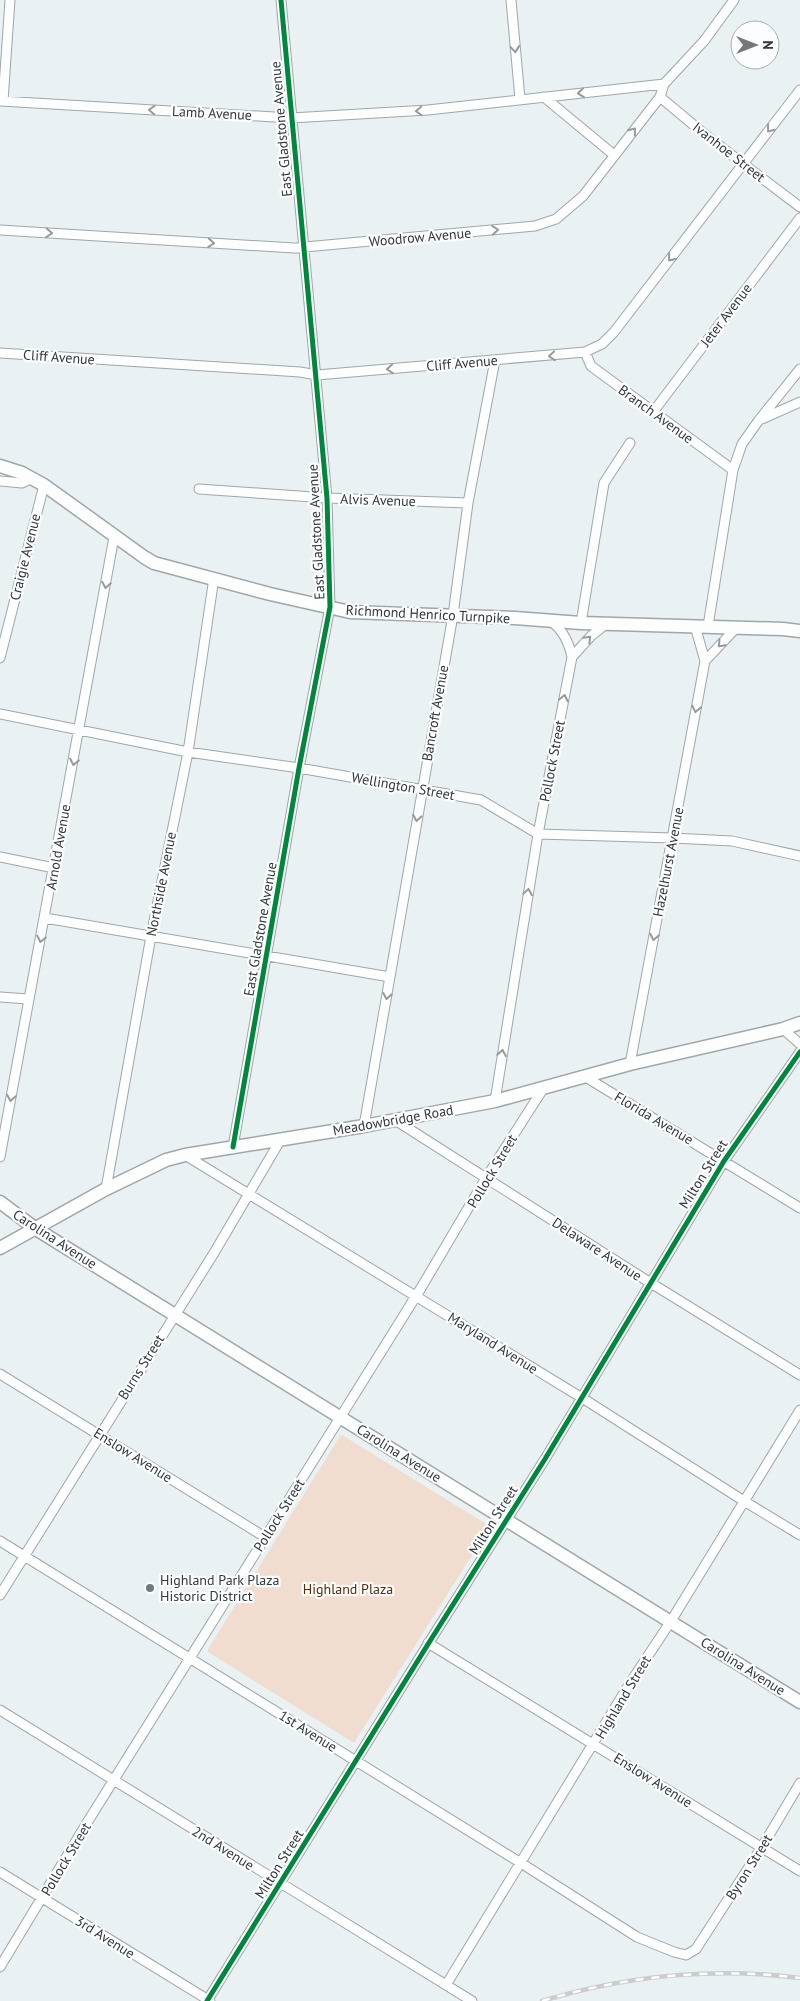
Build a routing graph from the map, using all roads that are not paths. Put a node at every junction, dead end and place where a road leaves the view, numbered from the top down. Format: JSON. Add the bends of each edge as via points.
{"nodes":[{"id":1,"x":10,"y":0,"type":"edge"},
{"id":2,"x":281,"y":0,"type":"edge"},
{"id":3,"x":511,"y":0,"type":"edge"},
{"id":4,"x":734,"y":0,"type":"edge"},
{"id":5,"x":664,"y":84,"type":"junction"},
{"id":6,"x":800,"y":90,"type":"edge"},
{"id":7,"x":544,"y":97,"type":"junction"},
{"id":8,"x":660,"y":97,"type":"junction"},
{"id":9,"x":520,"y":99,"type":"junction"},
{"id":10,"x":2,"y":101,"type":"edge"},
{"id":11,"x":291,"y":118,"type":"junction"},
{"id":12,"x":614,"y":155,"type":"junction"},
{"id":13,"x":744,"y":164,"type":"junction"},
{"id":14,"x":800,"y":207,"type":"edge"},
{"id":15,"x":800,"y":218,"type":"edge"},
{"id":16,"x":0,"y":230,"type":"edge"},
{"id":17,"x":304,"y":248,"type":"junction"},
{"id":18,"x":585,"y":352,"type":"junction"},
{"id":19,"x":0,"y":353,"type":"edge"},
{"id":20,"x":495,"y":360,"type":"junction"},
{"id":21,"x":799,"y":374,"type":"edge"},
{"id":22,"x":316,"y":375,"type":"junction"},
{"id":23,"x":800,"y":402,"type":"edge"},
{"id":24,"x":653,"y":412,"type":"junction"},
{"id":25,"x":759,"y":420,"type":"junction"},
{"id":26,"x":630,"y":443,"type":"dead end"},
{"id":27,"x":0,"y":466,"type":"edge"},
{"id":28,"x":733,"y":470,"type":"junction"},
{"id":29,"x":32,"y":478,"type":"junction"},
{"id":30,"x":0,"y":481,"type":"edge"},
{"id":31,"x":44,"y":485,"type":"junction"},
{"id":32,"x":199,"y":488,"type":"dead end"},
{"id":33,"x":327,"y":498,"type":"junction"},
{"id":34,"x":468,"y":503,"type":"junction"},
{"id":35,"x":114,"y":536,"type":"junction"},
{"id":36,"x":214,"y":578,"type":"junction"},
{"id":37,"x":330,"y":607,"type":"junction"},
{"id":38,"x":453,"y":615,"type":"junction"},
{"id":39,"x":552,"y":622,"type":"junction"},
{"id":40,"x":581,"y":623,"type":"junction"},
{"id":41,"x":606,"y":624,"type":"junction"},
{"id":42,"x":702,"y":626,"type":"junction"},
{"id":43,"x":737,"y":627,"type":"junction"},
{"id":44,"x":800,"y":631,"type":"edge"},
{"id":45,"x":0,"y":658,"type":"edge"},
{"id":46,"x":572,"y":658,"type":"junction"},
{"id":47,"x":705,"y":661,"type":"junction"},
{"id":48,"x":0,"y":714,"type":"edge"},
{"id":49,"x":80,"y":731,"type":"junction"},
{"id":50,"x":188,"y":752,"type":"junction"},
{"id":51,"x":299,"y":768,"type":"junction"},
{"id":52,"x":422,"y":790,"type":"junction"},
{"id":53,"x":538,"y":834,"type":"junction"},
{"id":54,"x":673,"y":838,"type":"junction"},
{"id":55,"x":800,"y":856,"type":"edge"},
{"id":56,"x":0,"y":857,"type":"edge"},
{"id":57,"x":54,"y":868,"type":"junction"},
{"id":58,"x":45,"y":918,"type":"junction"},
{"id":59,"x":151,"y":936,"type":"junction"},
{"id":60,"x":267,"y":957,"type":"junction"},
{"id":61,"x":390,"y":977,"type":"junction"},
{"id":62,"x":0,"y":997,"type":"edge"},
{"id":63,"x":28,"y":999,"type":"junction"},
{"id":64,"x":800,"y":1024,"type":"edge"},
{"id":65,"x":784,"y":1029,"type":"junction"},
{"id":66,"x":800,"y":1044,"type":"edge"},
{"id":67,"x":800,"y":1052,"type":"edge"},
{"id":68,"x":630,"y":1064,"type":"junction"},
{"id":69,"x":584,"y":1076,"type":"junction"},
{"id":70,"x":542,"y":1089,"type":"junction"},
{"id":71,"x":495,"y":1101,"type":"junction"},
{"id":72,"x":395,"y":1120,"type":"junction"},
{"id":73,"x":364,"y":1126,"type":"junction"},
{"id":74,"x":281,"y":1140,"type":"junction"},
{"id":75,"x":233,"y":1147,"type":"junction"},
{"id":76,"x":185,"y":1155,"type":"junction"},
{"id":77,"x":0,"y":1157,"type":"edge"},
{"id":78,"x":724,"y":1161,"type":"junction"},
{"id":79,"x":486,"y":1178,"type":"junction"},
{"id":80,"x":106,"y":1189,"type":"junction"},
{"id":81,"x":248,"y":1193,"type":"junction"},
{"id":82,"x":0,"y":1202,"type":"edge"},
{"id":83,"x":800,"y":1208,"type":"edge"},
{"id":84,"x":36,"y":1229,"type":"junction"},
{"id":85,"x":0,"y":1248,"type":"edge"},
{"id":86,"x":649,"y":1282,"type":"junction"},
{"id":87,"x":416,"y":1296,"type":"junction"},
{"id":88,"x":174,"y":1315,"type":"junction"},
{"id":89,"x":0,"y":1374,"type":"edge"},
{"id":90,"x":800,"y":1374,"type":"edge"},
{"id":91,"x":582,"y":1398,"type":"junction"},
{"id":92,"x":800,"y":1410,"type":"edge"},
{"id":93,"x":340,"y":1416,"type":"junction"},
{"id":94,"x":98,"y":1434,"type":"junction"},
{"id":95,"x":744,"y":1501,"type":"junction"},
{"id":96,"x":506,"y":1519,"type":"junction"},
{"id":97,"x":800,"y":1535,"type":"edge"},
{"id":98,"x":265,"y":1537,"type":"junction"},
{"id":99,"x":0,"y":1541,"type":"edge"},
{"id":100,"x":24,"y":1556,"type":"junction"},
{"id":101,"x":0,"y":1595,"type":"edge"},
{"id":102,"x":671,"y":1621,"type":"junction"},
{"id":103,"x":428,"y":1643,"type":"junction"},
{"id":104,"x":190,"y":1659,"type":"junction"},
{"id":105,"x":800,"y":1702,"type":"edge"},
{"id":106,"x":0,"y":1710,"type":"edge"},
{"id":107,"x":594,"y":1744,"type":"junction"},
{"id":108,"x":356,"y":1761,"type":"junction"},
{"id":109,"x":115,"y":1779,"type":"junction"},
{"id":110,"x":800,"y":1783,"type":"edge"},
{"id":111,"x":762,"y":1847,"type":"junction"},
{"id":112,"x":521,"y":1863,"type":"junction"},
{"id":113,"x":800,"y":1871,"type":"edge"},
{"id":114,"x":0,"y":1872,"type":"edge"},
{"id":115,"x":281,"y":1884,"type":"junction"},
{"id":116,"x":42,"y":1898,"type":"junction"},
{"id":117,"x":696,"y":1949,"type":"joint"},
{"id":118,"x":0,"y":1966,"type":"edge"},
{"id":119,"x":446,"y":1985,"type":"junction"},
{"id":120,"x":208,"y":2001,"type":"edge"},
{"id":121,"x":472,"y":2001,"type":"edge"}],
"edges":[{"from":1,"to":10,"type":"street"},
{"from":2,"to":11,"type":"street","name":"East Gladstone Avenue"},
{"from":3,"to":9,"type":"street","one_way":true},
{"from":4,"to":5,"type":"street","name":"Woodrow Avenue","via":[[704,42]]},
{"from":5,"to":7,"type":"street","name":"Lamb Avenue","one_way":true},
{"from":5,"to":8,"type":"street","name":"Woodrow Avenue"},
{"from":6,"to":13,"type":"street","name":"Cliff Avenue","one_way":true},
{"from":7,"to":9,"type":"street","name":"Lamb Avenue"},
{"from":7,"to":12,"type":"street"},
{"from":12,"to":8,"type":"street","name":"Woodrow Avenue","one_way":true},
{"from":8,"to":13,"type":"street","name":"Ivanhoe Street"},
{"from":9,"to":11,"type":"street","name":"Lamb Avenue","one_way":true,"via":[[428,110]]},
{"from":11,"to":10,"type":"street","name":"Lamb Avenue","one_way":true},
{"from":11,"to":17,"type":"street","name":"East Gladstone Avenue"},
{"from":17,"to":12,"type":"street","name":"Woodrow Avenue","one_way":true,"via":[[535,226],[556,219],[572,207]]},
{"from":13,"to":14,"type":"street","name":"Ivanhoe Street"},
{"from":13,"to":18,"type":"street","name":"Cliff Avenue","one_way":true,"via":[[614,332],[602,344]]},
{"from":15,"to":24,"type":"street","name":"Jeter Avenue"},
{"from":16,"to":17,"type":"street","name":"Woodrow Avenue","one_way":true},
{"from":17,"to":22,"type":"street","name":"East Gladstone Avenue"},
{"from":18,"to":20,"type":"street","name":"Cliff Avenue","one_way":true},
{"from":18,"to":24,"type":"street","name":"Branch Avenue","via":[[591,366]]},
{"from":19,"to":22,"type":"street","name":"Cliff Avenue"},
{"from":20,"to":22,"type":"street","name":"Cliff Avenue","one_way":true},
{"from":20,"to":34,"type":"street","name":"Bancroft Avenue"},
{"from":21,"to":25,"type":"street","name":"Hazelhurst Avenue"},
{"from":22,"to":33,"type":"street","name":"East Gladstone Avenue"},
{"from":23,"to":25,"type":"street"},
{"from":24,"to":28,"type":"street","name":"Branch Avenue"},
{"from":25,"to":28,"type":"street","name":"Hazelhurst Avenue","via":[[742,444]]},
{"from":26,"to":40,"type":"street","via":[[604,483]]},
{"from":27,"to":29,"type":"street","name":"Richmond Henrico Turnpike"},
{"from":28,"to":42,"type":"street","name":"Hazelhurst Avenue"},
{"from":29,"to":30,"type":"street","via":[[22,483]]},
{"from":29,"to":31,"type":"street","name":"Richmond Henrico Turnpike"},
{"from":31,"to":35,"type":"street","name":"Richmond Henrico Turnpike"},
{"from":31,"to":45,"type":"street","name":"Craigie Avenue"},
{"from":32,"to":33,"type":"street","name":"Alvis Avenue"},
{"from":33,"to":34,"type":"street","name":"Alvis Avenue"},
{"from":33,"to":37,"type":"street","name":"East Gladstone Avenue"},
{"from":34,"to":38,"type":"street","name":"Bancroft Avenue"},
{"from":35,"to":36,"type":"street","name":"Richmond Henrico Turnpike","via":[[149,561]]},
{"from":35,"to":49,"type":"street","name":"Arnold Avenue","one_way":true},
{"from":36,"to":37,"type":"street","name":"Richmond Henrico Turnpike"},
{"from":36,"to":50,"type":"street","name":"Northside Avenue"},
{"from":37,"to":38,"type":"street","name":"Richmond Henrico Turnpike","via":[[362,613]]},
{"from":37,"to":51,"type":"street","name":"East Gladstone Avenue"},
{"from":38,"to":39,"type":"street","name":"Richmond Henrico Turnpike"},
{"from":38,"to":52,"type":"street","name":"Bancroft Avenue"},
{"from":39,"to":40,"type":"street","name":"Richmond Henrico Turnpike"},
{"from":39,"to":46,"type":"street","via":[[566,638]]},
{"from":40,"to":41,"type":"street","name":"Richmond Henrico Turnpike"},
{"from":41,"to":42,"type":"street","name":"Richmond Henrico Turnpike"},
{"from":46,"to":41,"type":"street","name":"Pollock Street","one_way":true},
{"from":42,"to":43,"type":"street","name":"Richmond Henrico Turnpike"},
{"from":42,"to":47,"type":"street","name":"Hazelhurst Avenue"},
{"from":43,"to":44,"type":"street","name":"Richmond Henrico Turnpike"},
{"from":43,"to":47,"type":"street","one_way":true},
{"from":53,"to":46,"type":"street","name":"Pollock Street","one_way":true},
{"from":47,"to":54,"type":"street","name":"Hazelhurst Avenue","one_way":true},
{"from":48,"to":49,"type":"street","name":"Wellington Street"},
{"from":49,"to":50,"type":"street","name":"Wellington Street"},
{"from":49,"to":57,"type":"street","name":"Arnold Avenue","one_way":true},
{"from":50,"to":51,"type":"street","name":"Wellington Street"},
{"from":50,"to":59,"type":"street","name":"Northside Avenue"},
{"from":51,"to":52,"type":"street","name":"Wellington Street"},
{"from":51,"to":60,"type":"street","name":"East Gladstone Avenue"},
{"from":52,"to":53,"type":"street","name":"Wellington Street","via":[[481,800]]},
{"from":52,"to":61,"type":"street","name":"Bancroft Avenue","one_way":true},
{"from":53,"to":54,"type":"street","name":"Wellington Street"},
{"from":71,"to":53,"type":"street","name":"Pollock Street","one_way":true},
{"from":54,"to":55,"type":"street","name":"Wellington Street","via":[[732,841]]},
{"from":54,"to":68,"type":"street","name":"Hazelhurst Avenue","one_way":true},
{"from":56,"to":57,"type":"street"},
{"from":57,"to":58,"type":"street","name":"Arnold Avenue"},
{"from":58,"to":59,"type":"street"},
{"from":58,"to":63,"type":"street","name":"Arnold Avenue","one_way":true},
{"from":59,"to":60,"type":"street"},
{"from":59,"to":80,"type":"street","name":"Northside Avenue"},
{"from":60,"to":61,"type":"street"},
{"from":60,"to":75,"type":"street","name":"East Gladstone Avenue"},
{"from":61,"to":73,"type":"street","name":"Bancroft Avenue","one_way":true},
{"from":62,"to":63,"type":"street"},
{"from":63,"to":77,"type":"street","name":"Arnold Avenue","one_way":true},
{"from":64,"to":65,"type":"street","name":"Meadowbridge Road"},
{"from":65,"to":66,"type":"street"},
{"from":65,"to":68,"type":"street","name":"Meadowbridge Road"},
{"from":67,"to":78,"type":"street","name":"Milton Street"},
{"from":68,"to":69,"type":"street","name":"Meadowbridge Road"},
{"from":69,"to":70,"type":"street","name":"Meadowbridge Road"},
{"from":69,"to":78,"type":"street","name":"Florida Avenue"},
{"from":70,"to":71,"type":"street","name":"Meadowbridge Road"},
{"from":70,"to":79,"type":"street","name":"Pollock Street"},
{"from":71,"to":72,"type":"street","name":"Meadowbridge Road"},
{"from":72,"to":73,"type":"street","name":"Meadowbridge Road"},
{"from":72,"to":79,"type":"street","name":"Delaware Avenue"},
{"from":73,"to":74,"type":"street","name":"Meadowbridge Road"},
{"from":74,"to":75,"type":"street","name":"Meadowbridge Road"},
{"from":74,"to":81,"type":"street","name":"Burns Street"},
{"from":75,"to":76,"type":"street","name":"Meadowbridge Road"},
{"from":76,"to":80,"type":"street","name":"Meadowbridge Road","via":[[166,1160]]},
{"from":76,"to":81,"type":"street","name":"Maryland Avenue"},
{"from":78,"to":83,"type":"street","name":"Florida Avenue"},
{"from":78,"to":86,"type":"street","name":"Milton Street"},
{"from":79,"to":86,"type":"street","name":"Delaware Avenue"},
{"from":79,"to":87,"type":"street","name":"Pollock Street"},
{"from":80,"to":84,"type":"street","name":"Meadowbridge Road"},
{"from":81,"to":87,"type":"street","name":"Maryland Avenue"},
{"from":81,"to":88,"type":"street","name":"Burns Street"},
{"from":82,"to":84,"type":"street","name":"Carolina Avenue"},
{"from":84,"to":85,"type":"street","name":"Meadowbridge Road"},
{"from":84,"to":88,"type":"street","name":"Carolina Avenue"},
{"from":86,"to":90,"type":"street","name":"Delaware Avenue"},
{"from":86,"to":91,"type":"street","name":"Milton Street"},
{"from":87,"to":91,"type":"street","name":"Maryland Avenue"},
{"from":87,"to":93,"type":"street","name":"Pollock Street"},
{"from":88,"to":93,"type":"street","name":"Carolina Avenue"},
{"from":88,"to":94,"type":"street","name":"Burns Street"},
{"from":89,"to":94,"type":"street","name":"Enslow Avenue"},
{"from":91,"to":95,"type":"street","name":"Maryland Avenue"},
{"from":91,"to":96,"type":"street","name":"Milton Street"},
{"from":92,"to":95,"type":"street","name":"Highland Street"},
{"from":93,"to":96,"type":"street","name":"Carolina Avenue"},
{"from":93,"to":98,"type":"street","name":"Pollock Street"},
{"from":94,"to":98,"type":"street","name":"Enslow Avenue"},
{"from":94,"to":100,"type":"street","name":"Burns Street"},
{"from":95,"to":97,"type":"street","name":"Maryland Avenue"},
{"from":95,"to":102,"type":"street","name":"Highland Street"},
{"from":96,"to":102,"type":"street","name":"Carolina Avenue"},
{"from":96,"to":103,"type":"street","name":"Milton Street"},
{"from":98,"to":104,"type":"street","name":"Pollock Street"},
{"from":99,"to":100,"type":"street","name":"1st Avenue"},
{"from":100,"to":101,"type":"street","name":"Burns Street"},
{"from":100,"to":104,"type":"street","name":"1st Avenue"},
{"from":102,"to":105,"type":"street","name":"Carolina Avenue"},
{"from":102,"to":107,"type":"street","name":"Highland Street"},
{"from":103,"to":107,"type":"street","name":"Enslow Avenue"},
{"from":103,"to":108,"type":"street","name":"Milton Street"},
{"from":104,"to":108,"type":"street","name":"1st Avenue"},
{"from":104,"to":109,"type":"street","name":"Pollock Street"},
{"from":106,"to":109,"type":"street","name":"2nd Avenue"},
{"from":107,"to":111,"type":"street","name":"Enslow Avenue"},
{"from":107,"to":112,"type":"street","name":"Highland Street"},
{"from":108,"to":112,"type":"street","name":"1st Avenue"},
{"from":108,"to":115,"type":"street","name":"Milton Street"},
{"from":109,"to":115,"type":"street","name":"2nd Avenue"},
{"from":109,"to":116,"type":"street","name":"Pollock Street"},
{"from":110,"to":111,"type":"street","name":"Byron Street"},
{"from":111,"to":113,"type":"street","name":"Enslow Avenue"},
{"from":111,"to":117,"type":"street","name":"Byron Street"},
{"from":112,"to":117,"type":"street","name":"1st Avenue","via":[[637,1937],[686,1955]]},
{"from":112,"to":119,"type":"street","name":"Highland Street"},
{"from":114,"to":116,"type":"street","name":"3rd Avenue"},
{"from":115,"to":119,"type":"street","name":"2nd Avenue"},
{"from":115,"to":120,"type":"street","name":"Milton Street"},
{"from":116,"to":118,"type":"street","name":"Pollock Street"},
{"from":116,"to":120,"type":"street","name":"3rd Avenue"},
{"from":119,"to":121,"type":"street","name":"2nd Avenue"}]}
